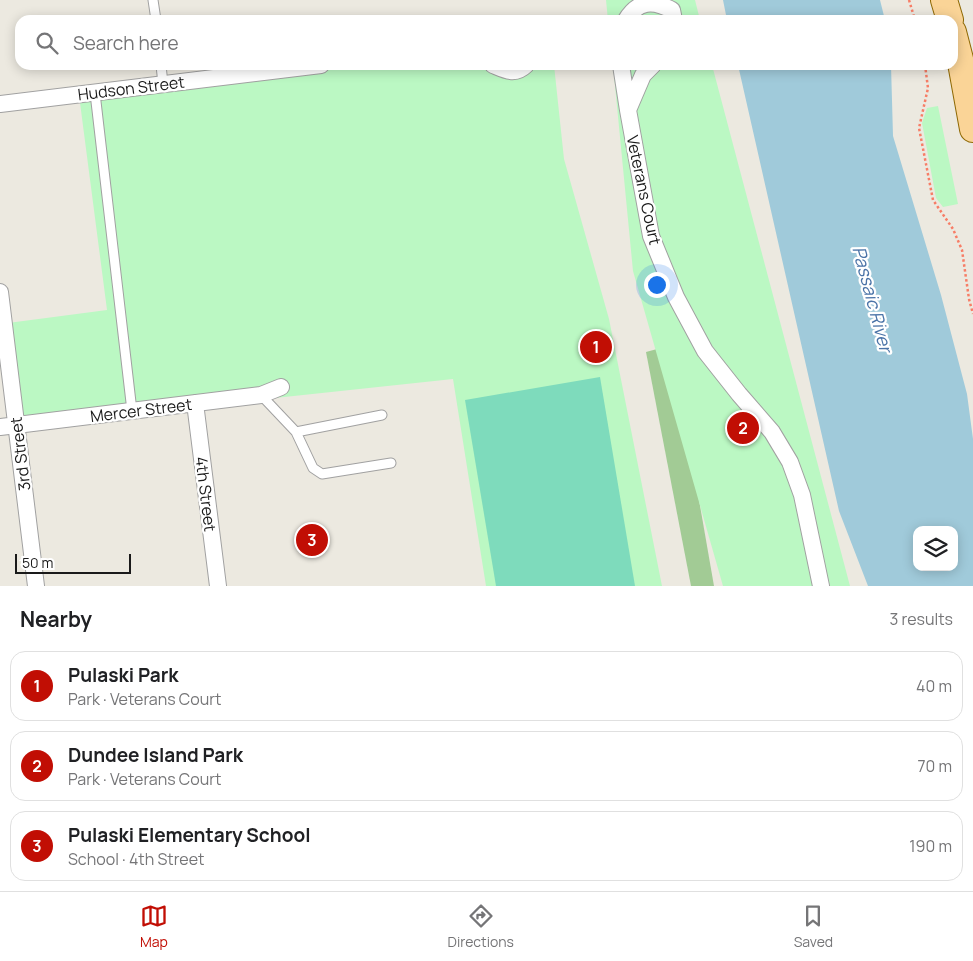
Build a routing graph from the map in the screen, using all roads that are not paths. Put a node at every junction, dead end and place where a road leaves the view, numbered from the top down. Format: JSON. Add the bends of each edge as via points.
{"nodes":[{"id":1,"x":153,"y":0,"type":"edge"},
{"id":2,"x":944,"y":0,"type":"edge"},
{"id":3,"x":155,"y":15,"type":"edge"},
{"id":4,"x":630,"y":15,"type":"edge"},
{"id":5,"x":673,"y":15,"type":"edge"},
{"id":6,"x":948,"y":15,"type":"edge"},
{"id":7,"x":958,"y":42,"type":"edge"},
{"id":8,"x":967,"y":61,"type":"edge"},
{"id":9,"x":162,"y":70,"type":"edge"},
{"id":10,"x":279,"y":70,"type":"edge"},
{"id":11,"x":505,"y":70,"type":"edge"},
{"id":12,"x":520,"y":70,"type":"edge"},
{"id":13,"x":622,"y":70,"type":"edge"},
{"id":14,"x":648,"y":70,"type":"edge"},
{"id":15,"x":163,"y":84,"type":"junction"},
{"id":16,"x":95,"y":92,"type":"junction"},
{"id":17,"x":0,"y":104,"type":"edge"},
{"id":18,"x":628,"y":110,"type":"junction"},
{"id":19,"x":973,"y":129,"type":"edge"},
{"id":20,"x":0,"y":292,"type":"edge"},
{"id":21,"x":281,"y":387,"type":"dead end"},
{"id":22,"x":261,"y":395,"type":"junction"},
{"id":23,"x":195,"y":403,"type":"junction"},
{"id":24,"x":132,"y":411,"type":"junction"},
{"id":25,"x":382,"y":415,"type":"dead end"},
{"id":26,"x":17,"y":425,"type":"junction"},
{"id":27,"x":0,"y":427,"type":"edge"},
{"id":28,"x":296,"y":432,"type":"junction"},
{"id":29,"x":391,"y":464,"type":"dead end"},
{"id":30,"x":36,"y":586,"type":"edge"},
{"id":31,"x":218,"y":586,"type":"edge"},
{"id":32,"x":822,"y":586,"type":"edge"}],
"edges":[{"from":1,"to":3,"type":"lane"},
{"from":2,"to":6,"type":"main road"},
{"from":4,"to":5,"type":"street","via":[[637,6],[651,2],[662,4],[672,10]]},
{"from":7,"to":8,"type":"main road"},
{"from":8,"to":19,"type":"main road"},
{"from":9,"to":15,"type":"lane"},
{"from":10,"to":15,"type":"street","name":"Hudson Street"},
{"from":11,"to":12,"type":"street"},
{"from":13,"to":18,"type":"street","name":"Veterans Court"},
{"from":14,"to":18,"type":"street"},
{"from":15,"to":16,"type":"street","name":"Hudson Street"},
{"from":16,"to":17,"type":"street","name":"Hudson Street"},
{"from":16,"to":24,"type":"lane"},
{"from":18,"to":32,"type":"street","name":"Veterans Court","via":[[651,236],[676,297],[705,352],[772,432],[790,462],[802,495]]},
{"from":20,"to":26,"type":"street","name":"3rd Street"},
{"from":21,"to":22,"type":"street","name":"Mercer Street"},
{"from":22,"to":23,"type":"street","name":"Mercer Street"},
{"from":22,"to":28,"type":"lane"},
{"from":23,"to":24,"type":"street","name":"Mercer Street"},
{"from":23,"to":31,"type":"street","name":"4th Street"},
{"from":24,"to":26,"type":"street","name":"Mercer Street"},
{"from":25,"to":28,"type":"lane"},
{"from":26,"to":27,"type":"street","name":"Mercer Street"},
{"from":26,"to":30,"type":"street","name":"3rd Street"},
{"from":28,"to":29,"type":"lane","via":[[313,468],[322,474]]}]}
